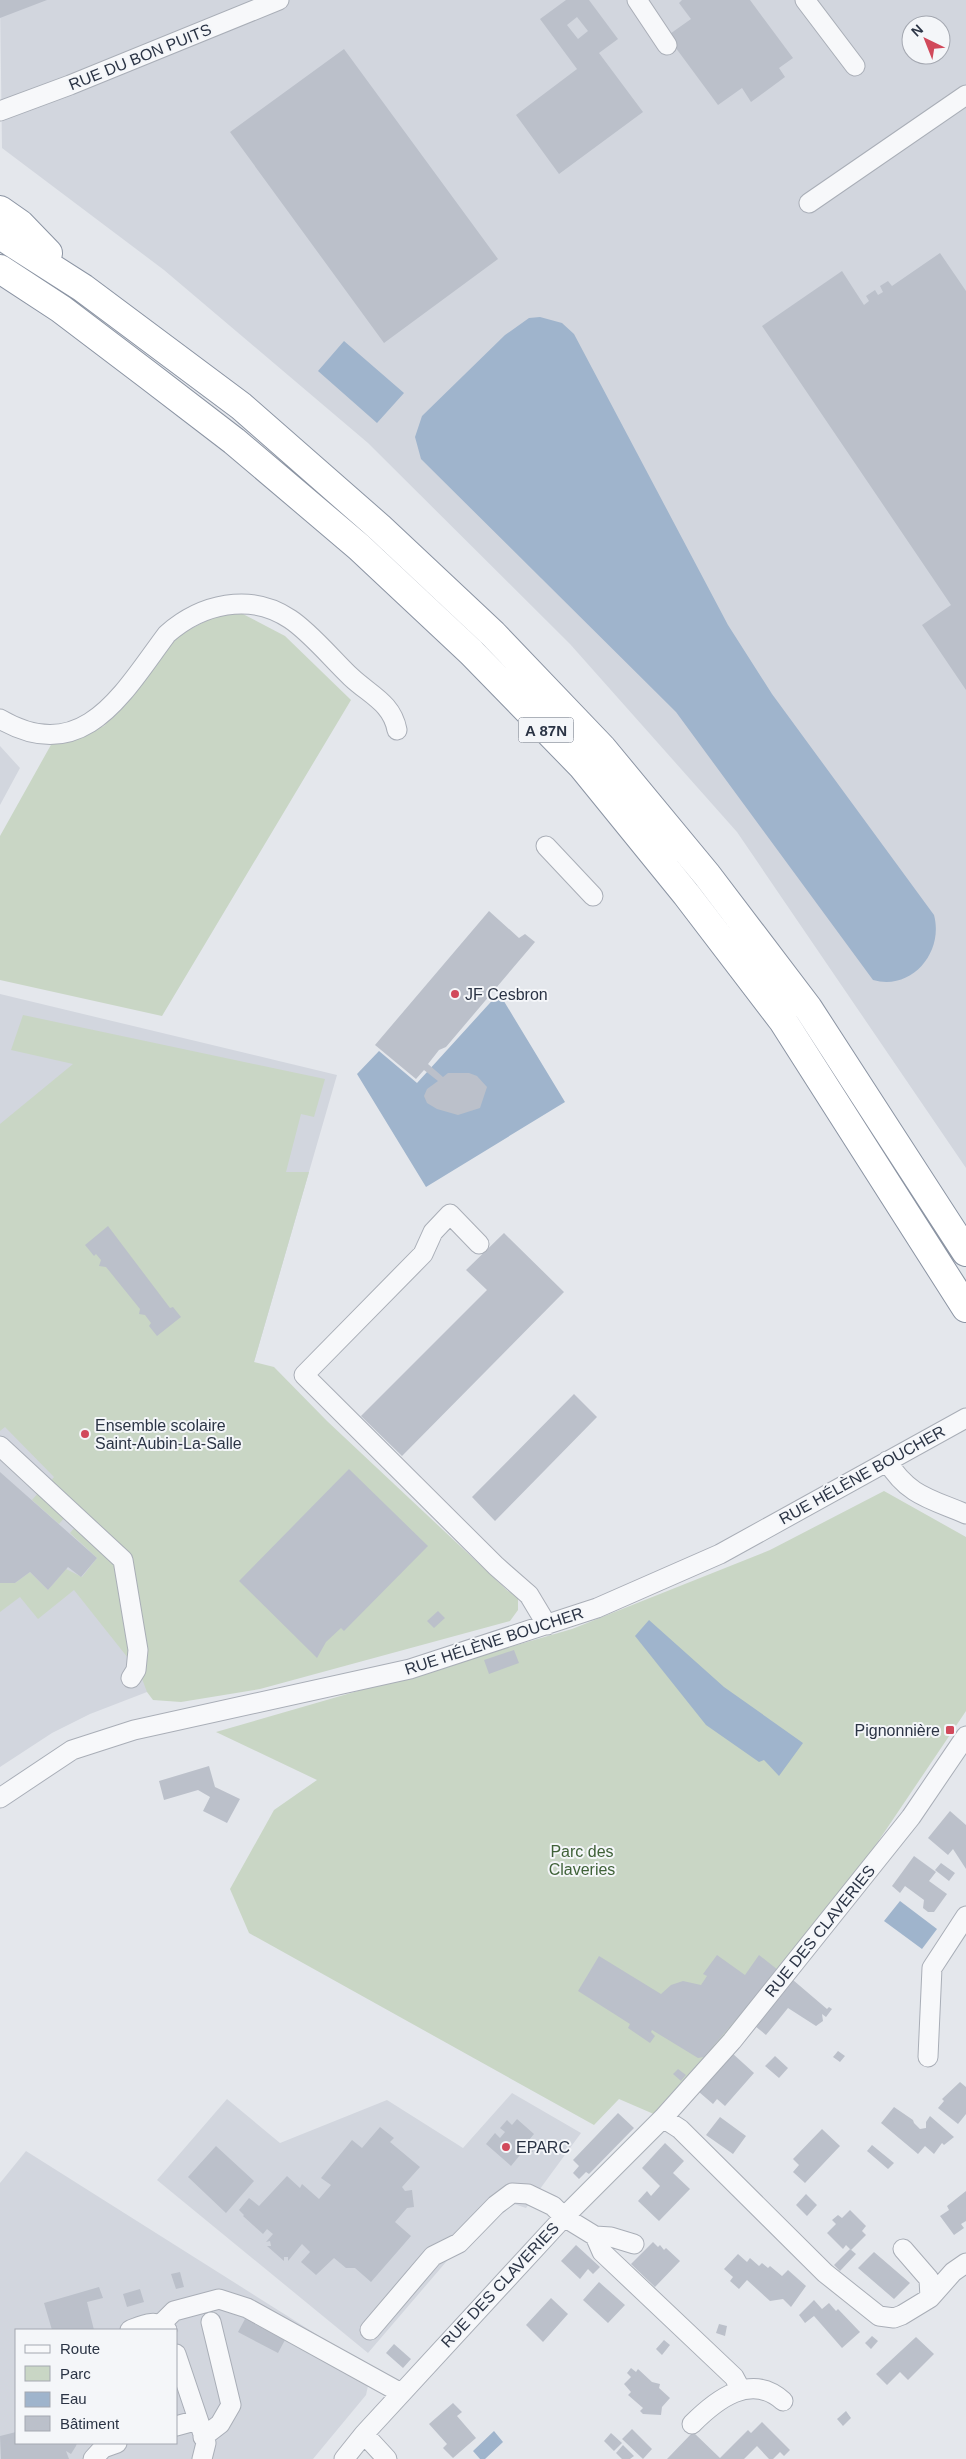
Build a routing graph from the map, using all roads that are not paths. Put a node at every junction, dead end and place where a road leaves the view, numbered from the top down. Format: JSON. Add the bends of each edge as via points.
{"nodes":[{"id":1,"x":279,"y":0,"type":"edge"},
{"id":2,"x":637,"y":0,"type":"edge"},
{"id":3,"x":808,"y":1,"type":"edge"},
{"id":4,"x":667,"y":45,"type":"dead end"},
{"id":5,"x":855,"y":66,"type":"dead end"},
{"id":6,"x":966,"y":95,"type":"edge"},
{"id":7,"x":0,"y":111,"type":"edge"},
{"id":8,"x":809,"y":203,"type":"dead end"},
{"id":9,"x":0,"y":210,"type":"edge"},
{"id":10,"x":0,"y":235,"type":"edge"},
{"id":11,"x":0,"y":269,"type":"edge"},
{"id":12,"x":83,"y":288,"type":"junction"},
{"id":13,"x":0,"y":718,"type":"edge"},
{"id":14,"x":397,"y":730,"type":"dead end"},
{"id":15,"x":546,"y":846,"type":"dead end"},
{"id":16,"x":593,"y":896,"type":"dead end"},
{"id":17,"x":479,"y":1244,"type":"dead end"},
{"id":18,"x":966,"y":1252,"type":"edge"},
{"id":19,"x":966,"y":1308,"type":"edge"},
{"id":20,"x":966,"y":1418,"type":"edge"},
{"id":21,"x":0,"y":1446,"type":"edge"},
{"id":22,"x":887,"y":1461,"type":"junction"},
{"id":23,"x":966,"y":1514,"type":"edge"},
{"id":24,"x":547,"y":1625,"type":"junction"},
{"id":25,"x":131,"y":1678,"type":"dead end"},
{"id":26,"x":966,"y":1736,"type":"edge"},
{"id":27,"x":0,"y":1798,"type":"edge"},
{"id":28,"x":966,"y":1916,"type":"edge"},
{"id":29,"x":928,"y":2057,"type":"dead end"},
{"id":30,"x":663,"y":2118,"type":"junction"},
{"id":31,"x":564,"y":2217,"type":"junction"},
{"id":32,"x":594,"y":2236,"type":"junction"},
{"id":33,"x":634,"y":2244,"type":"dead end"},
{"id":34,"x":903,"y":2248,"type":"dead end"},
{"id":35,"x":966,"y":2263,"type":"edge"},
{"id":36,"x":930,"y":2298,"type":"junction"},
{"id":37,"x":211,"y":2322,"type":"dead end"},
{"id":38,"x":164,"y":2327,"type":"edge"},
{"id":39,"x":133,"y":2329,"type":"edge"},
{"id":40,"x":370,"y":2330,"type":"dead end"},
{"id":41,"x":178,"y":2360,"type":"edge"},
{"id":42,"x":741,"y":2390,"type":"junction"},
{"id":43,"x":401,"y":2393,"type":"junction"},
{"id":44,"x":783,"y":2401,"type":"dead end"},
{"id":45,"x":692,"y":2424,"type":"dead end"},
{"id":46,"x":178,"y":2426,"type":"edge"},
{"id":47,"x":201,"y":2428,"type":"junction"},
{"id":48,"x":364,"y":2434,"type":"junction"},
{"id":49,"x":113,"y":2444,"type":"edge"},
{"id":50,"x":93,"y":2459,"type":"edge"},
{"id":51,"x":202,"y":2459,"type":"edge"},
{"id":52,"x":344,"y":2459,"type":"edge"},
{"id":53,"x":387,"y":2459,"type":"edge"}],
"edges":[{"from":1,"to":7,"type":"street","name":"RUE DU BON PUITS","via":[[70,86]]},
{"from":2,"to":4,"type":"street"},
{"from":3,"to":5,"type":"street"},
{"from":6,"to":8,"type":"street"},
{"from":9,"to":12,"type":"highway","via":[[20,224]]},
{"from":10,"to":12,"type":"highway","number":"A 87N"},
{"from":11,"to":19,"type":"highway","number":"A 87N","via":[[61,309],[234,441],[359,547],[470,652],[582,766],[783,1021]]},
{"from":12,"to":18,"type":"highway","number":"A 87N","via":[[241,406],[379,527],[493,634],[602,748],[707,875],[808,1008]]},
{"from":13,"to":14,"type":"street","via":[[27,731],[42,734],[58,734],[88,724],[113,706],[167,634],[178,625],[215,606],[246,604],[262,607],[291,620],[388,708],[394,716]]},
{"from":15,"to":16,"type":"street"},
{"from":17,"to":24,"type":"street","via":[[450,1214],[433,1232],[423,1254],[304,1375],[529,1595]]},
{"from":20,"to":22,"type":"street","name":"RUE HÉLÈNE BOUCHER"},
{"from":21,"to":25,"type":"street","via":[[123,1560],[138,1650],[136,1670]]},
{"from":22,"to":23,"type":"street","via":[[898,1480],[919,1495]]},
{"from":22,"to":24,"type":"street","name":"RUE HÉLÈNE BOUCHER","via":[[720,1554],[597,1608]]},
{"from":24,"to":27,"type":"street","name":"RUE HÉLÈNE BOUCHER","via":[[410,1669],[134,1730],[72,1750]]},
{"from":26,"to":30,"type":"street","name":"RUE DES CLAVERIES","via":[[905,1825],[732,2041]]},
{"from":28,"to":29,"type":"street","via":[[932,1968]]},
{"from":30,"to":31,"type":"street","name":"RUE DES CLAVERIES"},
{"from":30,"to":36,"type":"street","via":[[680,2129],[825,2273],[879,2316],[898,2317]]},
{"from":31,"to":32,"type":"street"},
{"from":31,"to":40,"type":"street","via":[[552,2206],[528,2194],[512,2193],[459,2242],[433,2256]]},
{"from":31,"to":43,"type":"street","name":"RUE DES CLAVERIES"},
{"from":32,"to":33,"type":"street"},
{"from":32,"to":42,"type":"street","via":[[602,2252],[734,2377]]},
{"from":34,"to":36,"type":"street","via":[[929,2279]]},
{"from":35,"to":36,"type":"street","via":[[953,2272]]},
{"from":37,"to":47,"type":"street","via":[[230,2405],[220,2424]]},
{"from":38,"to":39,"type":"street","via":[[150,2324]]},
{"from":38,"to":43,"type":"street","via":[[174,2311],[219,2299],[247,2308]]},
{"from":41,"to":47,"type":"street"},
{"from":42,"to":44,"type":"street","via":[[767,2390]]},
{"from":42,"to":45,"type":"street","via":[[714,2405]]},
{"from":43,"to":48,"type":"street","name":"RUE DES CLAVERIES"},
{"from":46,"to":47,"type":"street"},
{"from":47,"to":51,"type":"street","via":[[206,2443]]},
{"from":48,"to":52,"type":"street","name":"RUE DES CLAVERIES"},
{"from":48,"to":53,"type":"street"},
{"from":49,"to":50,"type":"street","via":[[103,2448]]}]}
